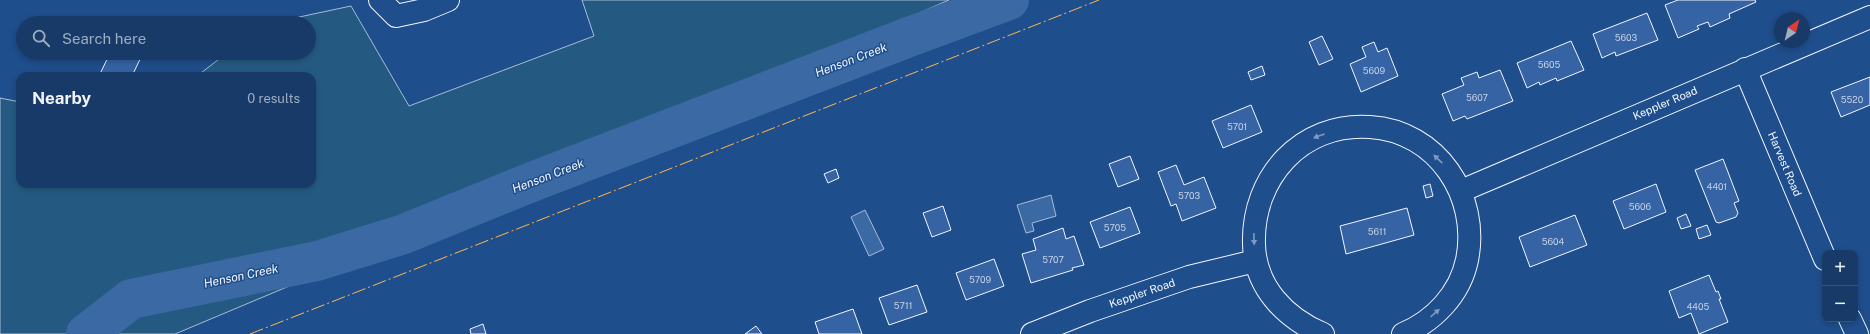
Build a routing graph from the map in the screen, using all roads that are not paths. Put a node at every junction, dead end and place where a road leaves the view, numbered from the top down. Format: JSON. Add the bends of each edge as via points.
{"nodes":[{"id":1,"x":380,"y":0,"type":"edge"},
{"id":2,"x":448,"y":0,"type":"edge"},
{"id":3,"x":1870,"y":17,"type":"edge"},
{"id":4,"x":1745,"y":69,"type":"junction"},
{"id":5,"x":1461,"y":191,"type":"junction"},
{"id":6,"x":1822,"y":252,"type":"edge"},
{"id":7,"x":1255,"y":260,"type":"junction"},
{"id":8,"x":1851,"y":322,"type":"edge"},
{"id":9,"x":1032,"y":334,"type":"edge"},
{"id":10,"x":1323,"y":334,"type":"edge"},
{"id":11,"x":1403,"y":334,"type":"edge"},
{"id":12,"x":1857,"y":334,"type":"edge"}],
"edges":[{"from":1,"to":2,"type":"street","via":[[396,16],[424,10]]},
{"from":3,"to":4,"type":"street","name":"Keppler Road"},
{"from":4,"to":5,"type":"street","name":"Keppler Road"},
{"from":4,"to":6,"type":"street","name":"Harvest Road"},
{"from":5,"to":7,"type":"street","one_way":true,"via":[[1446,166],[1424,146],[1399,133],[1370,127],[1341,128],[1313,138],[1289,154],[1271,176],[1259,203],[1254,231]]},
{"from":11,"to":5,"type":"street","one_way":true,"via":[[1437,313],[1454,292],[1465,268],[1470,236],[1469,216]]},
{"from":7,"to":9,"type":"street","name":"Keppler Road","via":[[1190,277]]},
{"from":7,"to":10,"type":"street","via":[[1266,288],[1285,310],[1308,328]]},
{"from":8,"to":12,"type":"street"}]}
